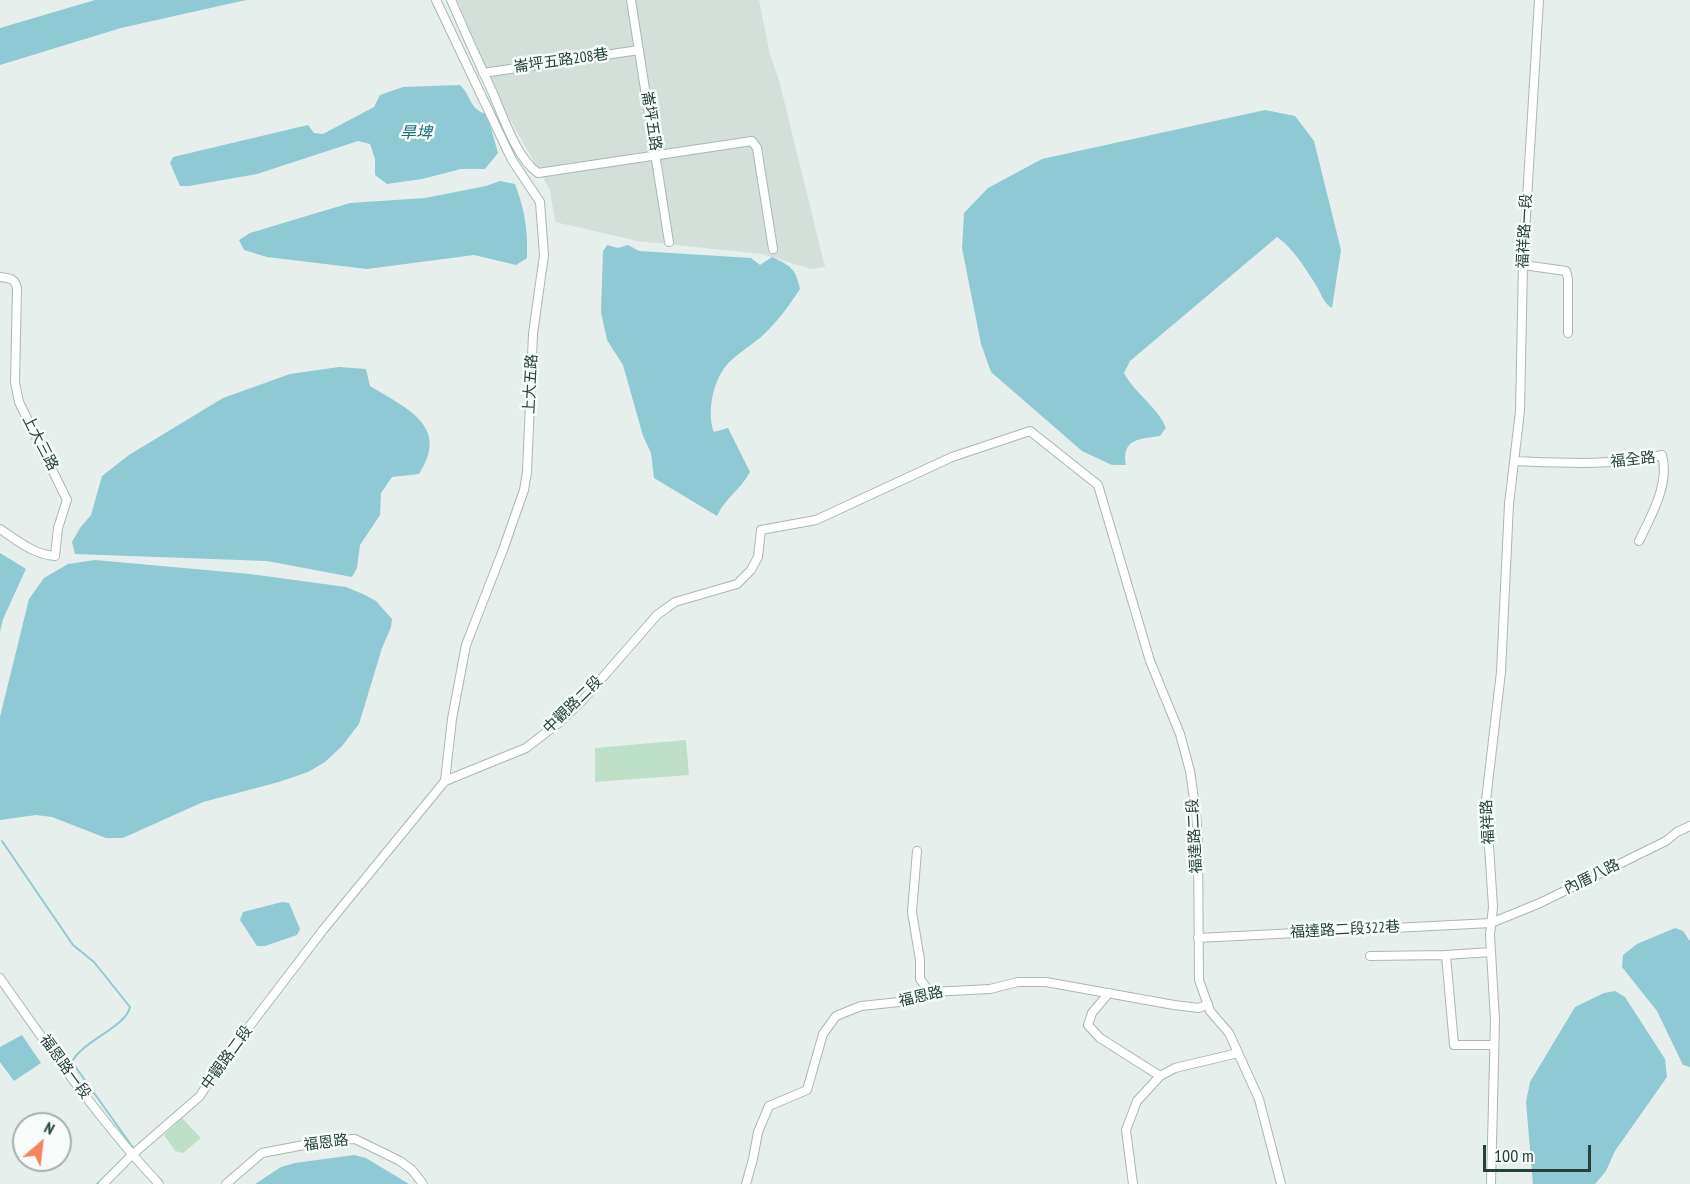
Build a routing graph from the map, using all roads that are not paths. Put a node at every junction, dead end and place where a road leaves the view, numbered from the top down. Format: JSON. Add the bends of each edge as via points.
{"nodes":[{"id":1,"x":436,"y":0,"type":"edge"},
{"id":2,"x":451,"y":0,"type":"edge"},
{"id":3,"x":631,"y":0,"type":"edge"},
{"id":4,"x":1539,"y":0,"type":"edge"},
{"id":5,"x":639,"y":50,"type":"junction"},
{"id":6,"x":483,"y":73,"type":"junction"},
{"id":7,"x":657,"y":157,"type":"junction"},
{"id":8,"x":528,"y":164,"type":"junction"},
{"id":9,"x":524,"y":177,"type":"junction"},
{"id":10,"x":669,"y":242,"type":"dead end"},
{"id":11,"x":772,"y":249,"type":"dead end"},
{"id":12,"x":1523,"y":265,"type":"junction"},
{"id":13,"x":0,"y":277,"type":"edge"},
{"id":14,"x":1568,"y":333,"type":"dead end"},
{"id":15,"x":1515,"y":461,"type":"junction"},
{"id":16,"x":1098,"y":485,"type":"joint"},
{"id":17,"x":0,"y":529,"type":"edge"},
{"id":18,"x":1639,"y":540,"type":"dead end"},
{"id":19,"x":445,"y":781,"type":"junction"},
{"id":20,"x":1690,"y":826,"type":"edge"},
{"id":21,"x":917,"y":851,"type":"dead end"},
{"id":22,"x":1491,"y":923,"type":"junction"},
{"id":23,"x":1198,"y":938,"type":"junction"},
{"id":24,"x":1491,"y":952,"type":"junction"},
{"id":25,"x":1446,"y":955,"type":"junction"},
{"id":26,"x":1370,"y":956,"type":"dead end"},
{"id":27,"x":0,"y":978,"type":"edge"},
{"id":28,"x":930,"y":992,"type":"junction"},
{"id":29,"x":1109,"y":993,"type":"junction"},
{"id":30,"x":1208,"y":1004,"type":"junction"},
{"id":31,"x":1494,"y":1045,"type":"junction"},
{"id":32,"x":1238,"y":1053,"type":"junction"},
{"id":33,"x":1160,"y":1076,"type":"junction"},
{"id":34,"x":132,"y":1155,"type":"junction"},
{"id":35,"x":103,"y":1184,"type":"edge"},
{"id":36,"x":159,"y":1184,"type":"edge"},
{"id":37,"x":226,"y":1184,"type":"edge"},
{"id":38,"x":423,"y":1184,"type":"edge"},
{"id":39,"x":746,"y":1184,"type":"edge"},
{"id":40,"x":1133,"y":1184,"type":"edge"},
{"id":41,"x":1281,"y":1184,"type":"edge"},
{"id":42,"x":1491,"y":1184,"type":"edge"}],
"edges":[{"from":1,"to":9,"type":"street","name":"上大五路","via":[[512,160]]},
{"from":2,"to":6,"type":"street"},
{"from":3,"to":5,"type":"street","name":"崙坪五路"},
{"from":4,"to":12,"type":"street","name":"福祥路一段"},
{"from":5,"to":6,"type":"street","name":"崙坪五路208巷"},
{"from":5,"to":7,"type":"street","name":"崙坪五路"},
{"from":6,"to":8,"type":"street"},
{"from":7,"to":8,"type":"street","via":[[538,173]]},
{"from":7,"to":10,"type":"street","name":"崙坪五路"},
{"from":7,"to":11,"type":"street","via":[[752,141],[757,148]]},
{"from":8,"to":9,"type":"street"},
{"from":9,"to":19,"type":"street","name":"上大五路","via":[[540,202],[544,255],[533,334],[527,472],[503,550],[466,645]]},
{"from":12,"to":14,"type":"street","via":[[1566,271]]},
{"from":12,"to":15,"type":"street","name":"福祥路一段"},
{"from":13,"to":17,"type":"street","name":"上大三路","via":[[16,282],[17,288],[15,382],[19,402],[68,500],[58,528],[55,556],[26,547]]},
{"from":15,"to":18,"type":"street","name":"福全路","via":[[1596,464],[1633,462],[1662,455],[1660,496]]},
{"from":15,"to":22,"type":"street","name":"福祥路","via":[[1509,504],[1501,672],[1486,800]]},
{"from":16,"to":19,"type":"street","name":"中觀路二段","via":[[1030,431],[952,457],[816,520],[761,530],[758,557],[737,584],[675,602],[657,615],[561,721],[526,748]]},
{"from":16,"to":23,"type":"street","name":"福達路二段","via":[[1150,661],[1180,734],[1190,771],[1198,841]]},
{"from":19,"to":34,"type":"street","name":"中觀路二段","via":[[323,930],[200,1096]]},
{"from":20,"to":22,"type":"street","name":"內厝八路","via":[[1551,898]]},
{"from":21,"to":28,"type":"street","via":[[912,912],[920,979]]},
{"from":22,"to":23,"type":"street","name":"福達路二段322巷"},
{"from":22,"to":24,"type":"street","name":"福祥路"},
{"from":23,"to":30,"type":"street","name":"福達路二段","via":[[1199,980]]},
{"from":24,"to":25,"type":"street"},
{"from":24,"to":31,"type":"street","name":"福祥路"},
{"from":25,"to":26,"type":"street"},
{"from":25,"to":31,"type":"street","via":[[1454,1045]]},
{"from":27,"to":34,"type":"street","name":"福恩路一段"},
{"from":28,"to":29,"type":"street","name":"福恩路","via":[[1046,982]]},
{"from":28,"to":39,"type":"street","name":"福恩路","via":[[919,1000],[861,1006],[836,1016],[823,1034],[807,1090],[769,1106],[758,1132]]},
{"from":29,"to":30,"type":"street","name":"福恩路","via":[[1199,1008]]},
{"from":29,"to":33,"type":"street","via":[[1092,1013],[1088,1025],[1100,1038]]},
{"from":30,"to":32,"type":"street","name":"福達路二段"},
{"from":31,"to":42,"type":"street","name":"福祥路"},
{"from":32,"to":33,"type":"street","via":[[1175,1068]]},
{"from":32,"to":41,"type":"street","name":"福達路二段","via":[[1259,1099]]},
{"from":33,"to":40,"type":"street","via":[[1137,1101],[1126,1130]]},
{"from":34,"to":35,"type":"street","name":"中觀路二段"},
{"from":34,"to":36,"type":"street"},
{"from":37,"to":38,"type":"street","name":"福恩路","via":[[262,1153],[355,1139],[400,1161]]}]}
